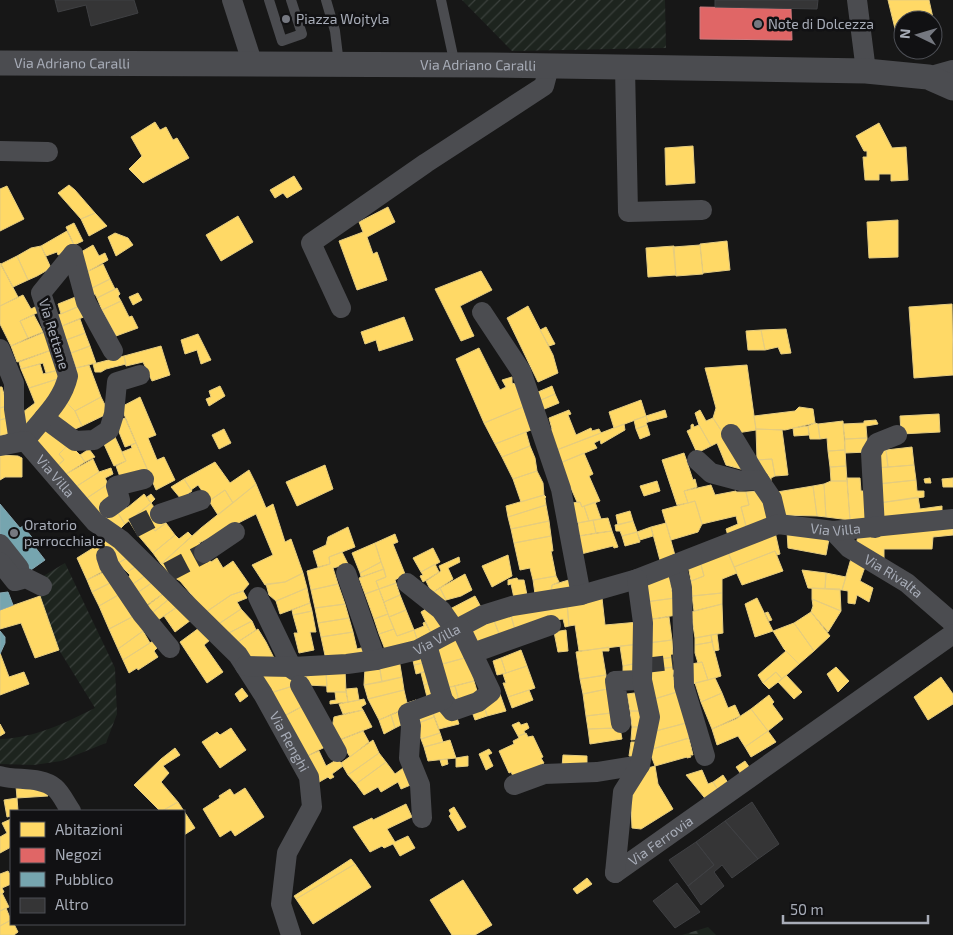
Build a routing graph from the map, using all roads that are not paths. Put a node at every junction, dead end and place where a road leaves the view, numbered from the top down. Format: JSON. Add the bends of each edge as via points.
{"nodes":[{"id":1,"x":232,"y":0,"type":"edge"},
{"id":2,"x":269,"y":0,"type":"edge"},
{"id":3,"x":291,"y":0,"type":"edge"},
{"id":4,"x":326,"y":0,"type":"edge"},
{"id":5,"x":441,"y":0,"type":"edge"},
{"id":6,"x":857,"y":0,"type":"edge"},
{"id":7,"x":0,"y":63,"type":"edge"},
{"id":8,"x":253,"y":65,"type":"junction"},
{"id":9,"x":339,"y":65,"type":"junction"},
{"id":10,"x":455,"y":66,"type":"junction"},
{"id":11,"x":549,"y":67,"type":"junction"},
{"id":12,"x":624,"y":68,"type":"junction"},
{"id":13,"x":953,"y":70,"type":"edge"},
{"id":14,"x":866,"y":71,"type":"junction"},
{"id":15,"x":928,"y":77,"type":"junction"},
{"id":16,"x":953,"y":88,"type":"edge"},
{"id":17,"x":0,"y":151,"type":"edge"},
{"id":18,"x":48,"y":152,"type":"dead end"},
{"id":19,"x":702,"y":210,"type":"dead end"},
{"id":20,"x":341,"y":308,"type":"dead end"},
{"id":21,"x":482,"y":312,"type":"dead end"},
{"id":22,"x":0,"y":349,"type":"edge"},
{"id":23,"x":113,"y":351,"type":"dead end"},
{"id":24,"x":140,"y":375,"type":"dead end"},
{"id":25,"x":44,"y":418,"type":"junction"},
{"id":26,"x":731,"y":434,"type":"dead end"},
{"id":27,"x":897,"y":435,"type":"dead end"},
{"id":28,"x":15,"y":443,"type":"edge"},
{"id":29,"x":697,"y":460,"type":"dead end"},
{"id":30,"x":144,"y":479,"type":"dead end"},
{"id":31,"x":759,"y":480,"type":"junction"},
{"id":32,"x":201,"y":500,"type":"dead end"},
{"id":33,"x":160,"y":514,"type":"tunnel mouth"},
{"id":34,"x":953,"y":519,"type":"edge"},
{"id":35,"x":778,"y":524,"type":"junction"},
{"id":36,"x":875,"y":528,"type":"junction"},
{"id":37,"x":109,"y":530,"type":"junction"},
{"id":38,"x":833,"y":531,"type":"junction"},
{"id":39,"x":235,"y":532,"type":"dead end"},
{"id":40,"x":0,"y":544,"type":"edge"},
{"id":41,"x":204,"y":553,"type":"tunnel mouth"},
{"id":42,"x":0,"y":562,"type":"edge"},
{"id":43,"x":676,"y":564,"type":"junction"},
{"id":44,"x":346,"y":573,"type":"dead end"},
{"id":45,"x":637,"y":579,"type":"junction"},
{"id":46,"x":407,"y":583,"type":"dead end"},
{"id":47,"x":581,"y":595,"type":"junction"},
{"id":48,"x":258,"y":597,"type":"dead end"},
{"id":49,"x":953,"y":623,"type":"edge"},
{"id":50,"x":552,"y":625,"type":"dead end"},
{"id":51,"x":458,"y":628,"type":"junction"},
{"id":52,"x":953,"y":634,"type":"edge"},
{"id":53,"x":427,"y":645,"type":"junction"},
{"id":54,"x":170,"y":648,"type":"dead end"},
{"id":55,"x":473,"y":653,"type":"junction"},
{"id":56,"x":376,"y":660,"type":"junction"},
{"id":57,"x":245,"y":666,"type":"junction"},
{"id":58,"x":295,"y":674,"type":"junction"},
{"id":59,"x":642,"y":680,"type":"junction"},
{"id":60,"x":443,"y":700,"type":"junction"},
{"id":61,"x":621,"y":723,"type":"dead end"},
{"id":62,"x":337,"y":752,"type":"dead end"},
{"id":63,"x":705,"y":756,"type":"dead end"},
{"id":64,"x":640,"y":765,"type":"junction"},
{"id":65,"x":0,"y":776,"type":"edge"},
{"id":66,"x":514,"y":785,"type":"dead end"},
{"id":67,"x":70,"y":810,"type":"edge"},
{"id":68,"x":422,"y":818,"type":"dead end"},
{"id":69,"x":291,"y":935,"type":"edge"}],
"edges":[{"from":1,"to":8,"type":"street"},
{"from":2,"to":3,"type":"lane","via":[[282,41],[302,34]]},
{"from":4,"to":9,"type":"lane","via":[[335,30]]},
{"from":5,"to":10,"type":"lane"},
{"from":6,"to":14,"type":"street"},
{"from":7,"to":8,"type":"street","name":"Via Adriano Caralli"},
{"from":8,"to":9,"type":"street","name":"Via Adriano Caralli"},
{"from":9,"to":10,"type":"street","name":"Via Adriano Caralli"},
{"from":10,"to":11,"type":"street","name":"Via Adriano Caralli"},
{"from":11,"to":12,"type":"street","name":"Via Adriano Caralli"},
{"from":11,"to":20,"type":"street","via":[[544,86],[311,242]]},
{"from":12,"to":14,"type":"street","name":"Via Adriano Caralli"},
{"from":12,"to":19,"type":"street","via":[[628,212]]},
{"from":13,"to":15,"type":"street"},
{"from":14,"to":15,"type":"street","name":"Via Adriano Caralli"},
{"from":15,"to":16,"type":"street","name":"Via Adriano Caralli"},
{"from":17,"to":18,"type":"street"},
{"from":21,"to":47,"type":"street","via":[[520,371],[561,489]]},
{"from":22,"to":28,"type":"street","via":[[14,383]]},
{"from":23,"to":25,"type":"street","name":"Via Rettane","via":[[86,302],[73,254],[41,292],[68,376],[65,388]]},
{"from":24,"to":25,"type":"street","via":[[117,382],[109,430],[94,440],[76,441]]},
{"from":25,"to":28,"type":"street","name":"Via Rettane"},
{"from":26,"to":31,"type":"street"},
{"from":27,"to":36,"type":"street","via":[[877,443],[871,453]]},
{"from":28,"to":37,"type":"street","name":"Via Villa"},
{"from":29,"to":31,"type":"street","via":[[711,473],[741,481]]},
{"from":30,"to":37,"type":"street","via":[[116,486],[120,500]]},
{"from":31,"to":35,"type":"street","via":[[772,499]]},
{"from":32,"to":33,"type":"street"},
{"from":34,"to":36,"type":"street","name":"Via Villa"},
{"from":35,"to":38,"type":"street","name":"Via Villa"},
{"from":35,"to":43,"type":"street","name":"Via Villa"},
{"from":36,"to":38,"type":"street","name":"Via Villa"},
{"from":37,"to":54,"type":"street","via":[[109,565]]},
{"from":37,"to":57,"type":"street","name":"Via Villa","via":[[164,576]]},
{"from":38,"to":49,"type":"street","name":"Via Rivalta","via":[[849,548],[907,583]]},
{"from":39,"to":41,"type":"street"},
{"from":40,"to":42,"type":"street","via":[[34,582],[14,581]]},
{"from":43,"to":45,"type":"street","name":"Via Villa"},
{"from":43,"to":63,"type":"street","via":[[682,588],[684,686]]},
{"from":44,"to":56,"type":"street"},
{"from":45,"to":47,"type":"street","name":"Via Villa"},
{"from":45,"to":59,"type":"street","name":"Via Ferrovia","via":[[643,623]]},
{"from":46,"to":51,"type":"street"},
{"from":47,"to":51,"type":"street","name":"Via Villa","via":[[512,606],[483,614]]},
{"from":48,"to":58,"type":"street"},
{"from":50,"to":55,"type":"street"},
{"from":51,"to":53,"type":"street","name":"Via Villa"},
{"from":51,"to":55,"type":"street"},
{"from":52,"to":64,"type":"street","name":"Via Ferrovia","via":[[615,873],[623,792]]},
{"from":53,"to":56,"type":"street","name":"Via Villa"},
{"from":53,"to":60,"type":"street"},
{"from":55,"to":60,"type":"street","via":[[491,692],[478,702],[452,711]]},
{"from":56,"to":58,"type":"street","name":"Via Villa"},
{"from":57,"to":58,"type":"street","name":"Via Villa"},
{"from":57,"to":69,"type":"street","name":"Via Renghi","via":[[309,776],[312,807],[287,853],[281,904]]},
{"from":58,"to":62,"type":"street"},
{"from":59,"to":61,"type":"street","via":[[615,680]]},
{"from":59,"to":64,"type":"street","name":"Via Ferrovia","via":[[650,717]]},
{"from":60,"to":68,"type":"street","via":[[408,713],[411,726],[409,758],[420,785]]},
{"from":64,"to":66,"type":"street","via":[[597,772],[544,774]]},
{"from":65,"to":67,"type":"street","via":[[39,781],[55,788]]}]}
